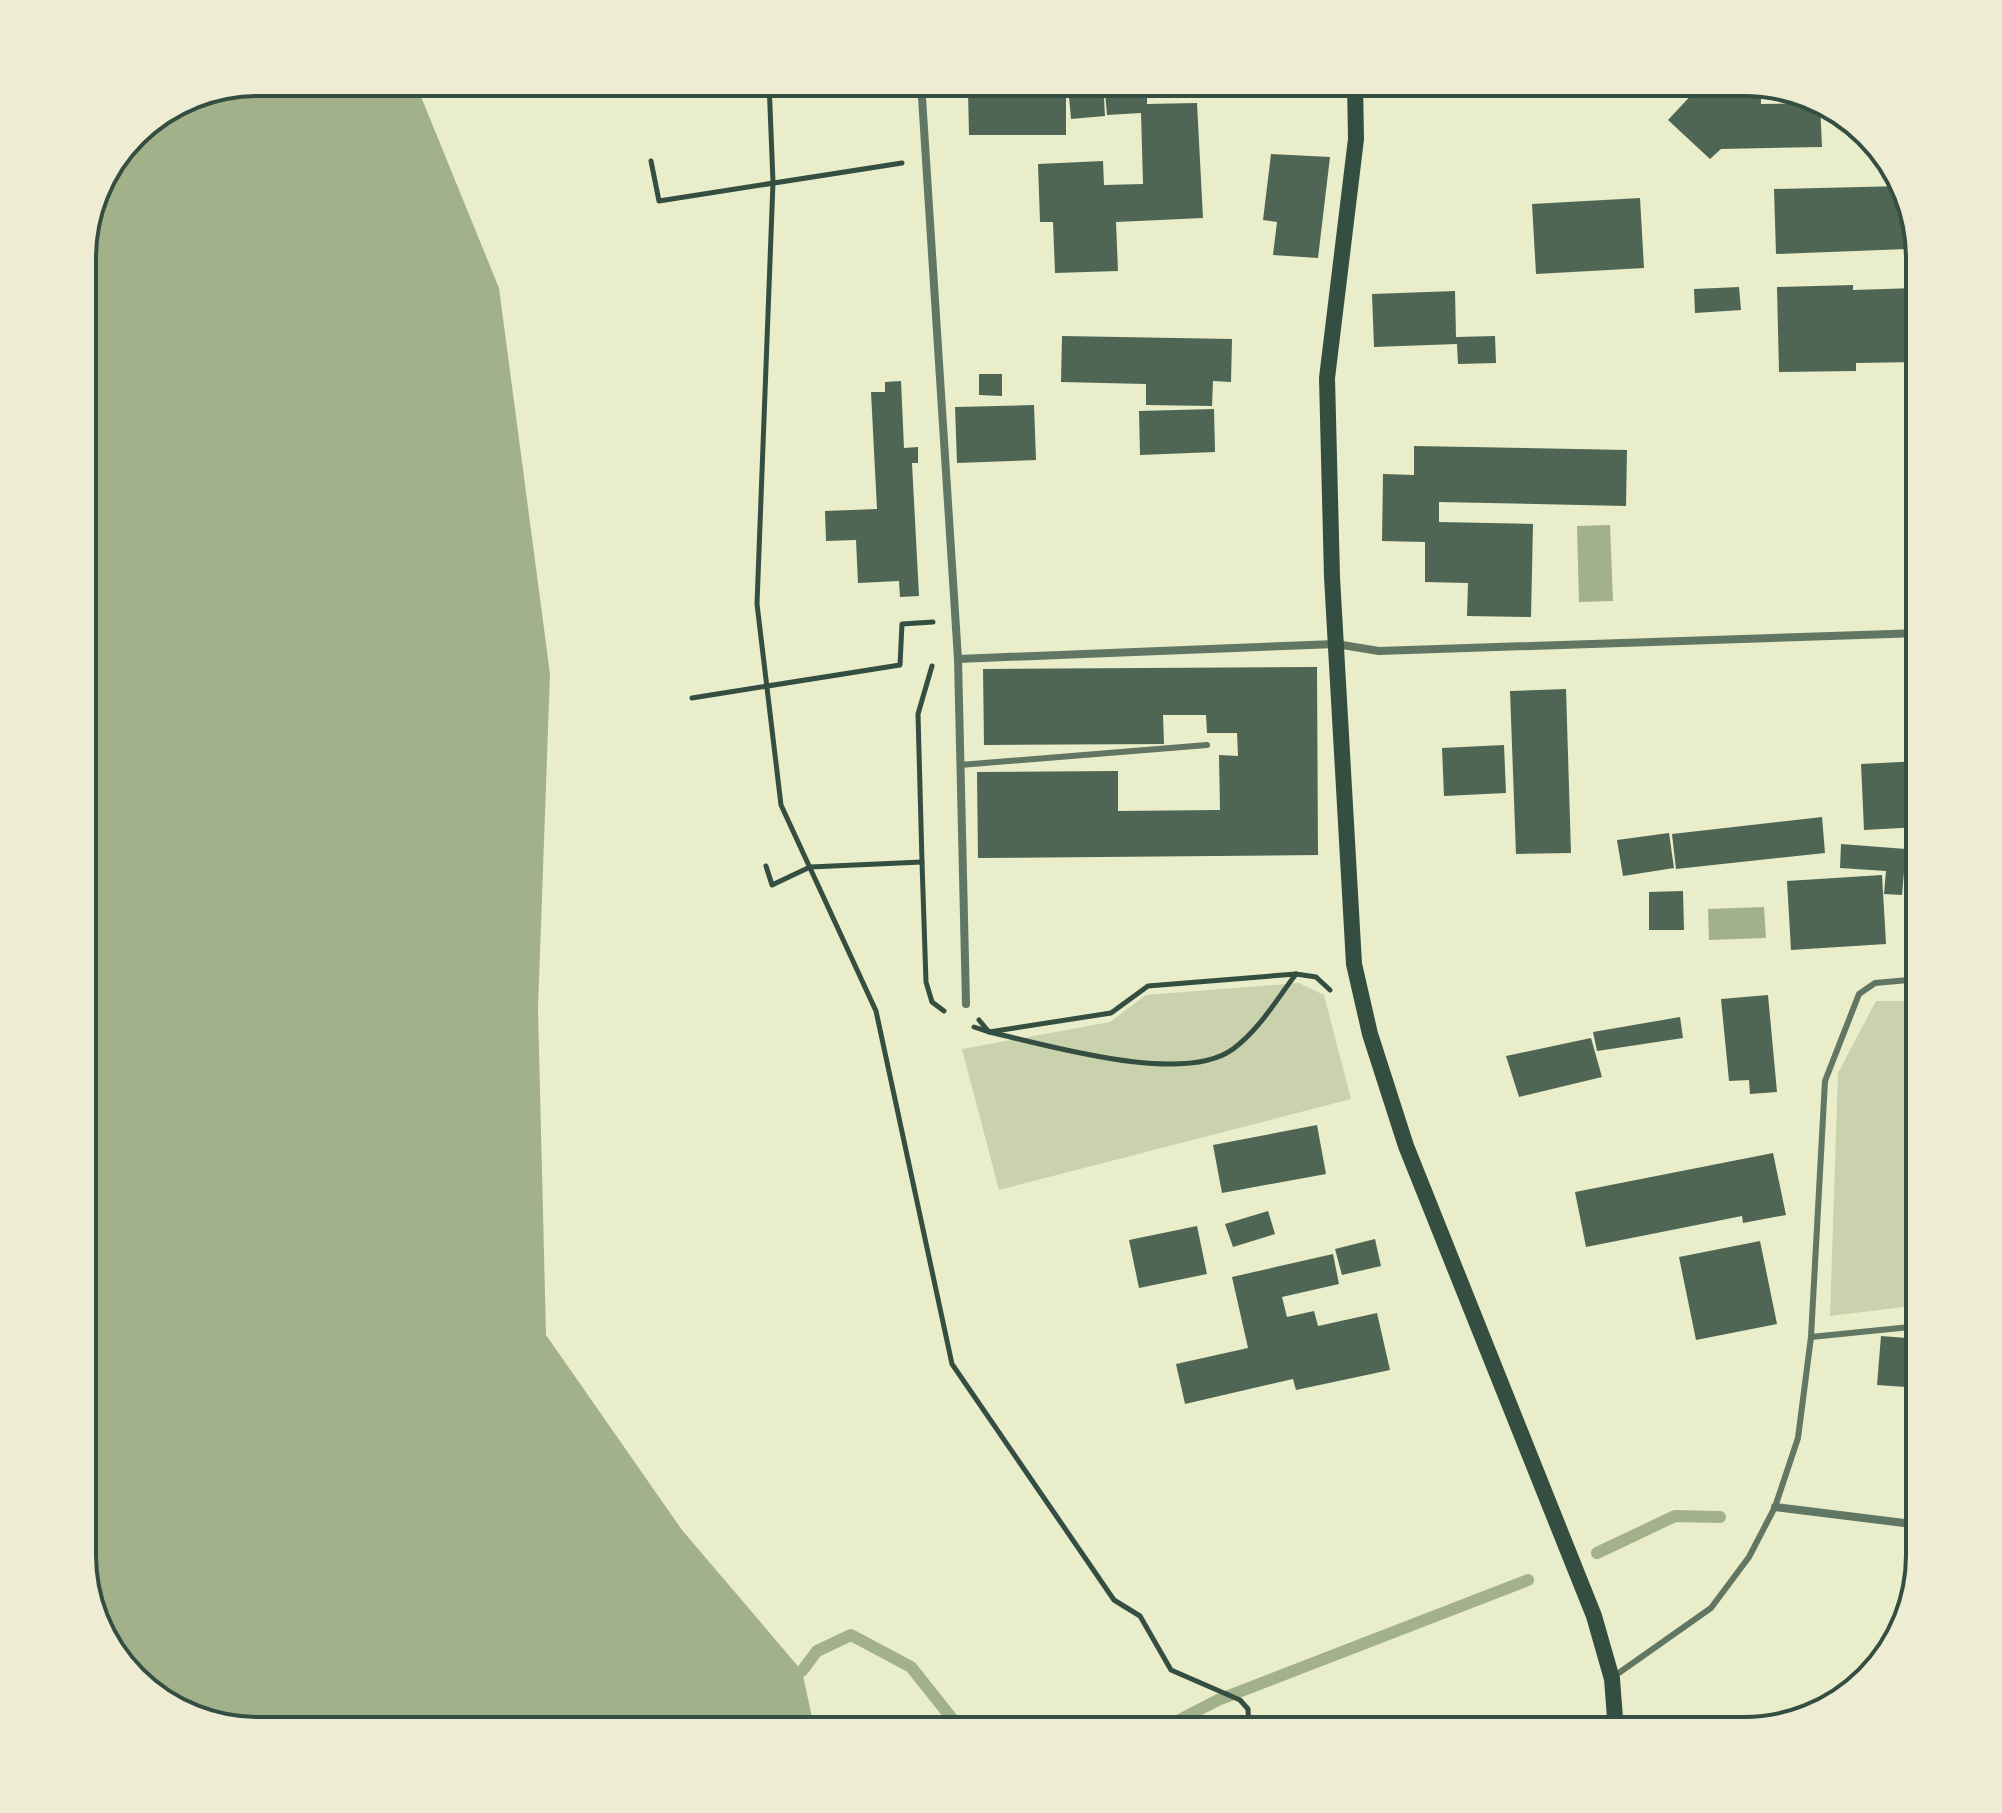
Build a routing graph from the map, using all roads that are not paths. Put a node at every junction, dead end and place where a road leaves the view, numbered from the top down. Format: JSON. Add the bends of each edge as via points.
{"nodes":[{"id":1,"x":922,"y":96,"type":"edge"},
{"id":2,"x":1355,"y":96,"type":"edge"},
{"id":3,"x":1906,"y":633,"type":"edge"},
{"id":4,"x":1336,"y":644,"type":"junction"},
{"id":5,"x":958,"y":659,"type":"junction"},
{"id":6,"x":1207,"y":745,"type":"dead end"},
{"id":7,"x":960,"y":765,"type":"junction"},
{"id":8,"x":1906,"y":980,"type":"edge"},
{"id":9,"x":966,"y":1004,"type":"road end"},
{"id":10,"x":1906,"y":1327,"type":"edge"},
{"id":11,"x":1811,"y":1337,"type":"junction"},
{"id":12,"x":1775,"y":1507,"type":"junction"},
{"id":13,"x":1906,"y":1523,"type":"edge"},
{"id":14,"x":1612,"y":1679,"type":"junction"},
{"id":15,"x":1615,"y":1717,"type":"edge"}],
"edges":[{"from":1,"to":5,"type":"street"},
{"from":2,"to":4,"type":"main road","via":[[1356,139],[1327,378]]},
{"from":3,"to":4,"type":"street","via":[[1379,651]]},
{"from":4,"to":5,"type":"street"},
{"from":4,"to":14,"type":"main road","via":[[1354,964],[1370,1034],[1406,1146],[1594,1616]]},
{"from":5,"to":7,"type":"street"},
{"from":6,"to":7,"type":"lane"},
{"from":7,"to":9,"type":"street"},
{"from":8,"to":11,"type":"lane","via":[[1875,983],[1859,994],[1825,1081]]},
{"from":10,"to":11,"type":"lane"},
{"from":11,"to":12,"type":"lane","via":[[1798,1438]]},
{"from":12,"to":13,"type":"street"},
{"from":12,"to":14,"type":"lane","via":[[1749,1557],[1711,1608]]},
{"from":14,"to":15,"type":"main road"}]}
